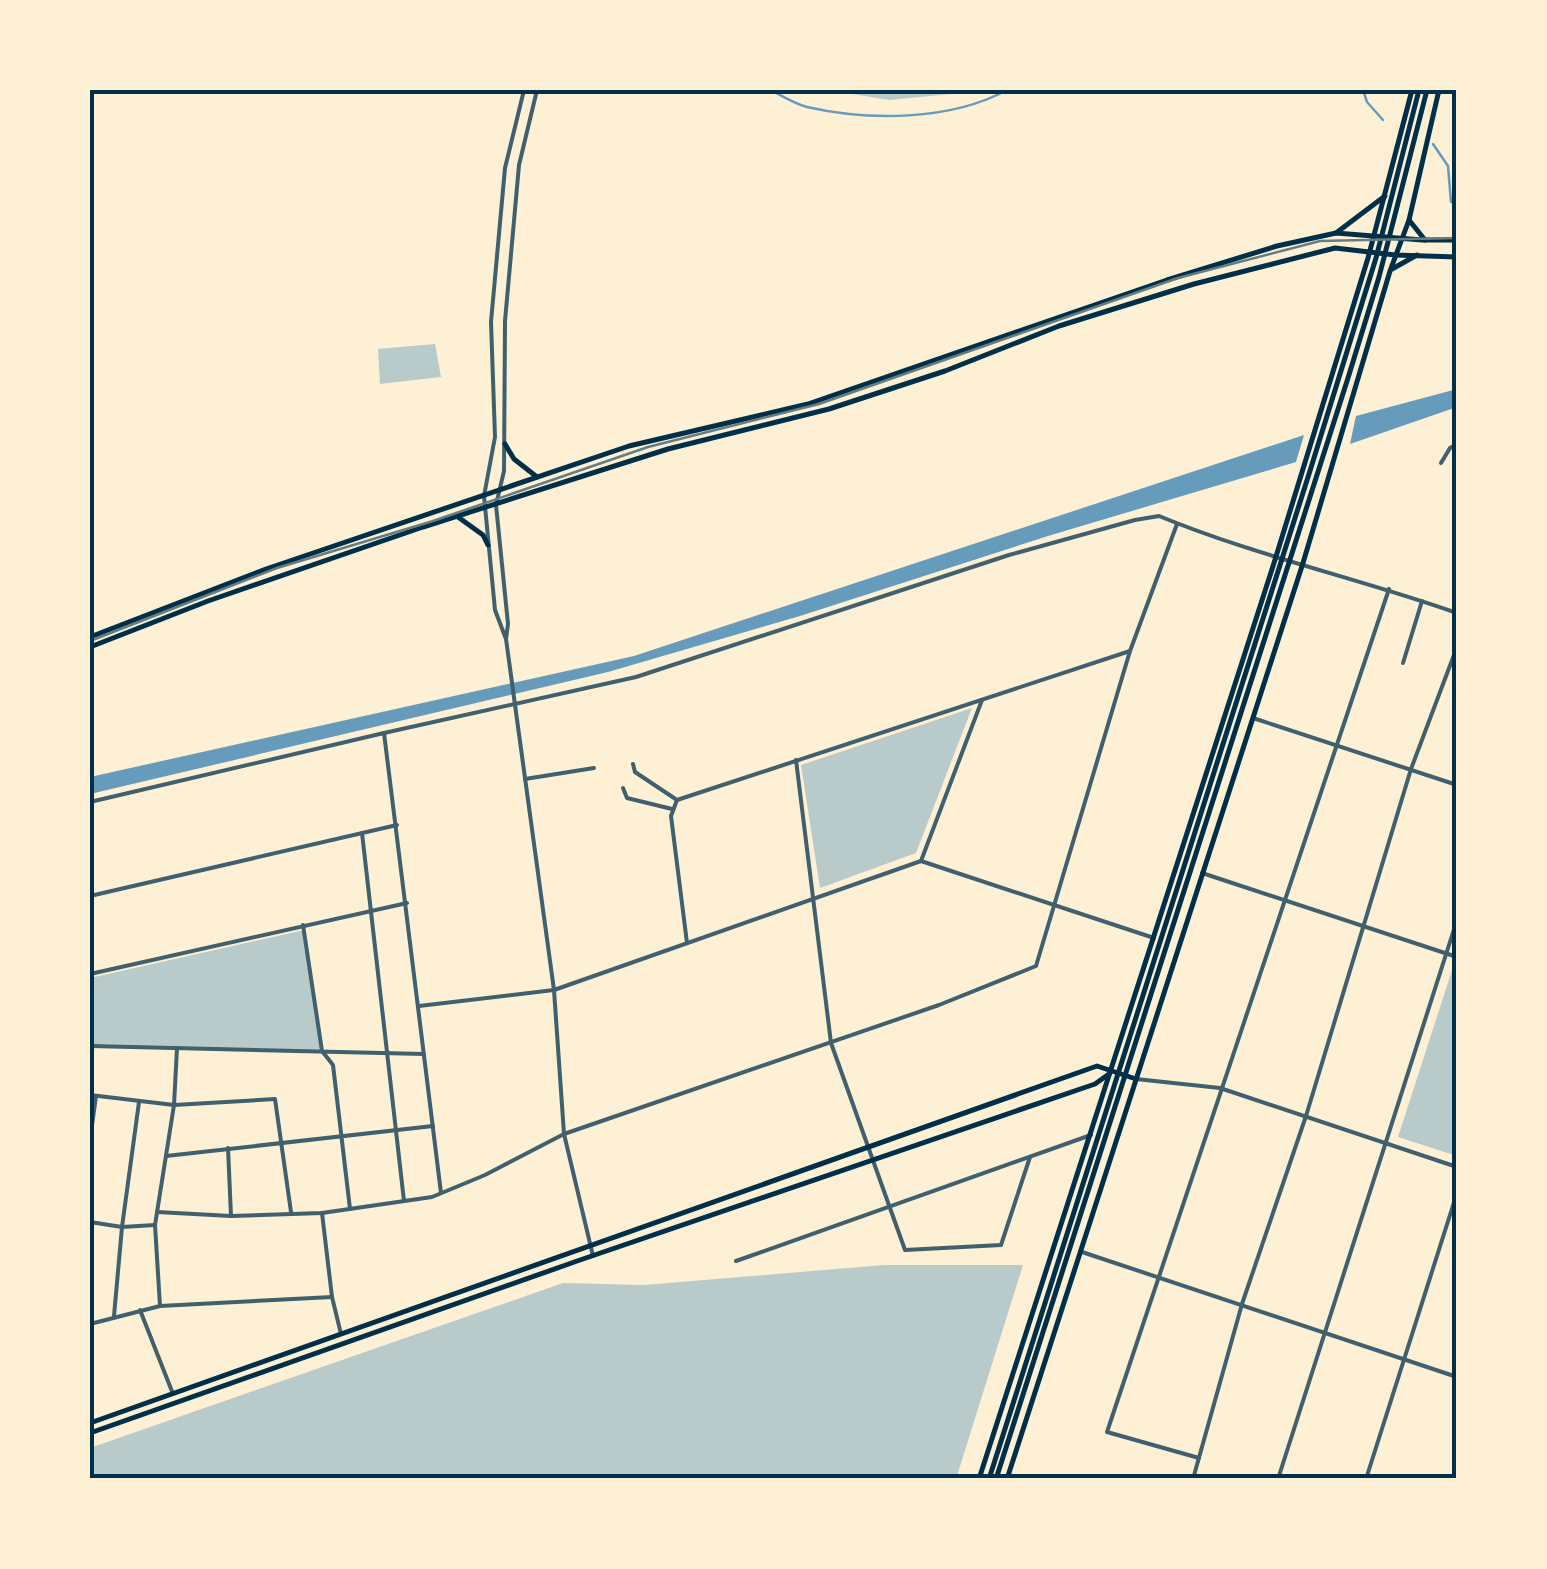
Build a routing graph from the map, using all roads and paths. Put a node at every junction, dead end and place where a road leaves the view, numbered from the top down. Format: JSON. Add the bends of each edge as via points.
{"nodes":[{"id":1,"x":524,"y":90,"type":"edge"},
{"id":2,"x":537,"y":90,"type":"edge"},
{"id":3,"x":1415,"y":90,"type":"edge"},
{"id":4,"x":1427,"y":90,"type":"edge"},
{"id":5,"x":1440,"y":90,"type":"edge"},
{"id":6,"x":1386,"y":196,"type":"junction"},
{"id":7,"x":1409,"y":220,"type":"junction"},
{"id":8,"x":1336,"y":233,"type":"junction"},
{"id":9,"x":1374,"y":235,"type":"junction"},
{"id":10,"x":1401,"y":237,"type":"junction"},
{"id":11,"x":1426,"y":240,"type":"junction"},
{"id":12,"x":1457,"y":240,"type":"edge"},
{"id":13,"x":1370,"y":253,"type":"junction"},
{"id":14,"x":1395,"y":255,"type":"junction"},
{"id":15,"x":1417,"y":256,"type":"junction"},
{"id":16,"x":1457,"y":256,"type":"edge"},
{"id":17,"x":1390,"y":271,"type":"junction"},
{"id":18,"x":1167,"y":280,"type":"junction"},
{"id":19,"x":1172,"y":292,"type":"junction"},
{"id":20,"x":504,"y":444,"type":"junction"},
{"id":21,"x":1457,"y":444,"type":"edge"},
{"id":22,"x":1441,"y":463,"type":"dead end"},
{"id":23,"x":538,"y":478,"type":"junction"},
{"id":24,"x":499,"y":491,"type":"junction"},
{"id":25,"x":484,"y":496,"type":"junction"},
{"id":26,"x":496,"y":506,"type":"junction"},
{"id":27,"x":484,"y":508,"type":"junction"},
{"id":28,"x":458,"y":517,"type":"junction"},
{"id":29,"x":1177,"y":524,"type":"junction"},
{"id":30,"x":488,"y":545,"type":"junction"},
{"id":31,"x":1275,"y":558,"type":"junction"},
{"id":32,"x":1302,"y":567,"type":"junction"},
{"id":33,"x":1388,"y":589,"type":"junction"},
{"id":34,"x":1422,"y":601,"type":"junction"},
{"id":35,"x":1457,"y":614,"type":"edge"},
{"id":36,"x":90,"y":637,"type":"edge"},
{"id":37,"x":506,"y":639,"type":"junction"},
{"id":38,"x":1457,"y":646,"type":"edge"},
{"id":39,"x":90,"y":647,"type":"edge"},
{"id":40,"x":1130,"y":651,"type":"junction"},
{"id":41,"x":1402,"y":663,"type":"dead end"},
{"id":42,"x":982,"y":700,"type":"junction"},
{"id":43,"x":514,"y":706,"type":"junction"},
{"id":44,"x":1251,"y":717,"type":"junction"},
{"id":45,"x":384,"y":733,"type":"junction"},
{"id":46,"x":1334,"y":744,"type":"junction"},
{"id":47,"x":796,"y":760,"type":"junction"},
{"id":48,"x":633,"y":764,"type":"dead end"},
{"id":49,"x":594,"y":768,"type":"dead end"},
{"id":50,"x":1412,"y":769,"type":"junction"},
{"id":51,"x":524,"y":779,"type":"junction"},
{"id":52,"x":1457,"y":785,"type":"edge"},
{"id":53,"x":623,"y":788,"type":"dead end"},
{"id":54,"x":677,"y":800,"type":"junction"},
{"id":55,"x":90,"y":802,"type":"edge"},
{"id":56,"x":672,"y":809,"type":"junction"},
{"id":57,"x":396,"y":825,"type":"junction"},
{"id":58,"x":362,"y":834,"type":"junction"},
{"id":59,"x":921,"y":861,"type":"junction"},
{"id":60,"x":1202,"y":873,"type":"junction"},
{"id":61,"x":90,"y":896,"type":"edge"},
{"id":62,"x":813,"y":899,"type":"junction"},
{"id":63,"x":1284,"y":899,"type":"junction"},
{"id":64,"x":407,"y":902,"type":"junction"},
{"id":65,"x":1054,"y":906,"type":"junction"},
{"id":66,"x":371,"y":910,"type":"junction"},
{"id":67,"x":1457,"y":920,"type":"edge"},
{"id":68,"x":303,"y":925,"type":"junction"},
{"id":69,"x":1365,"y":925,"type":"junction"},
{"id":70,"x":1154,"y":938,"type":"junction"},
{"id":71,"x":687,"y":944,"type":"junction"},
{"id":72,"x":1446,"y":953,"type":"junction"},
{"id":73,"x":1457,"y":956,"type":"edge"},
{"id":74,"x":90,"y":974,"type":"edge"},
{"id":75,"x":554,"y":990,"type":"junction"},
{"id":76,"x":418,"y":1006,"type":"junction"},
{"id":77,"x":831,"y":1043,"type":"junction"},
{"id":78,"x":90,"y":1046,"type":"edge"},
{"id":79,"x":177,"y":1048,"type":"junction"},
{"id":80,"x":322,"y":1052,"type":"junction"},
{"id":81,"x":387,"y":1053,"type":"junction"},
{"id":82,"x":424,"y":1054,"type":"junction"},
{"id":83,"x":1112,"y":1072,"type":"junction"},
{"id":84,"x":1136,"y":1078,"type":"junction"},
{"id":85,"x":1220,"y":1088,"type":"junction"},
{"id":86,"x":93,"y":1095,"type":"edge"},
{"id":87,"x":139,"y":1100,"type":"junction"},
{"id":88,"x":174,"y":1105,"type":"junction"},
{"id":89,"x":1306,"y":1116,"type":"junction"},
{"id":90,"x":433,"y":1126,"type":"junction"},
{"id":91,"x":398,"y":1130,"type":"junction"},
{"id":92,"x":564,"y":1134,"type":"junction"},
{"id":93,"x":1091,"y":1135,"type":"junction"},
{"id":94,"x":340,"y":1137,"type":"junction"},
{"id":95,"x":90,"y":1140,"type":"edge"},
{"id":96,"x":283,"y":1144,"type":"junction"},
{"id":97,"x":1387,"y":1144,"type":"junction"},
{"id":98,"x":228,"y":1148,"type":"junction"},
{"id":99,"x":868,"y":1148,"type":"junction"},
{"id":100,"x":166,"y":1156,"type":"junction"},
{"id":101,"x":1030,"y":1157,"type":"junction"},
{"id":102,"x":872,"y":1159,"type":"junction"},
{"id":103,"x":1457,"y":1167,"type":"edge"},
{"id":104,"x":441,"y":1193,"type":"junction"},
{"id":105,"x":1457,"y":1193,"type":"edge"},
{"id":106,"x":404,"y":1201,"type":"junction"},
{"id":107,"x":350,"y":1208,"type":"junction"},
{"id":108,"x":888,"y":1208,"type":"junction"},
{"id":109,"x":157,"y":1212,"type":"junction"},
{"id":110,"x":322,"y":1212,"type":"junction"},
{"id":111,"x":291,"y":1214,"type":"junction"},
{"id":112,"x":232,"y":1216,"type":"junction"},
{"id":113,"x":90,"y":1222,"type":"edge"},
{"id":114,"x":155,"y":1225,"type":"junction"},
{"id":115,"x":122,"y":1227,"type":"junction"},
{"id":116,"x":589,"y":1247,"type":"junction"},
{"id":117,"x":1079,"y":1251,"type":"junction"},
{"id":118,"x":593,"y":1256,"type":"junction"},
{"id":119,"x":736,"y":1261,"type":"dead end"},
{"id":120,"x":1156,"y":1276,"type":"junction"},
{"id":121,"x":332,"y":1297,"type":"junction"},
{"id":122,"x":1242,"y":1304,"type":"junction"},
{"id":123,"x":160,"y":1306,"type":"junction"},
{"id":124,"x":140,"y":1310,"type":"junction"},
{"id":125,"x":114,"y":1316,"type":"junction"},
{"id":126,"x":90,"y":1324,"type":"edge"},
{"id":127,"x":1326,"y":1332,"type":"junction"},
{"id":128,"x":341,"y":1334,"type":"junction"},
{"id":129,"x":1405,"y":1359,"type":"junction"},
{"id":130,"x":1457,"y":1377,"type":"edge"},
{"id":131,"x":172,"y":1394,"type":"junction"},
{"id":132,"x":90,"y":1423,"type":"edge"},
{"id":133,"x":90,"y":1433,"type":"edge"},
{"id":134,"x":1199,"y":1458,"type":"junction"},
{"id":135,"x":979,"y":1479,"type":"edge"},
{"id":136,"x":993,"y":1479,"type":"edge"},
{"id":137,"x":1007,"y":1479,"type":"edge"},
{"id":138,"x":1193,"y":1479,"type":"edge"},
{"id":139,"x":1278,"y":1479,"type":"edge"},
{"id":140,"x":1366,"y":1479,"type":"edge"}],
"edges":[{"from":1,"to":25,"type":"street","via":[[504,187],[491,322],[495,437]]},
{"from":2,"to":20,"type":"street","via":[[515,204],[504,322]]},
{"from":3,"to":6,"type":"main road"},
{"from":3,"to":136,"type":"main road","via":[[1376,258]]},
{"from":4,"to":136,"type":"main road","via":[[1379,277]]},
{"from":5,"to":7,"type":"main road"},
{"from":6,"to":8,"type":"main road"},
{"from":6,"to":9,"type":"main road"},
{"from":7,"to":10,"type":"main road"},
{"from":7,"to":11,"type":"main road"},
{"from":8,"to":9,"type":"main road"},
{"from":8,"to":18,"type":"main road"},
{"from":9,"to":10,"type":"main road"},
{"from":9,"to":13,"type":"main road"},
{"from":10,"to":11,"type":"main road"},
{"from":10,"to":14,"type":"main road"},
{"from":11,"to":12,"type":"main road"},
{"from":13,"to":14,"type":"main road"},
{"from":13,"to":19,"type":"main road","via":[[1334,248]]},
{"from":13,"to":31,"type":"main road"},
{"from":14,"to":15,"type":"main road"},
{"from":14,"to":17,"type":"main road"},
{"from":15,"to":16,"type":"main road"},
{"from":15,"to":17,"type":"main road"},
{"from":17,"to":32,"type":"main road"},
{"from":18,"to":19,"type":"main road"},
{"from":18,"to":23,"type":"main road","via":[[808,404],[629,446]]},
{"from":19,"to":26,"type":"main road","via":[[829,409],[668,449]]},
{"from":20,"to":23,"type":"main road"},
{"from":20,"to":24,"type":"street"},
{"from":21,"to":22,"type":"street"},
{"from":23,"to":24,"type":"main road"},
{"from":24,"to":25,"type":"main road"},
{"from":24,"to":26,"type":"street"},
{"from":25,"to":27,"type":"street"},
{"from":25,"to":36,"type":"main road"},
{"from":26,"to":27,"type":"main road"},
{"from":26,"to":37,"type":"street"},
{"from":27,"to":28,"type":"main road"},
{"from":27,"to":30,"type":"street"},
{"from":28,"to":30,"type":"main road"},
{"from":28,"to":39,"type":"main road"},
{"from":29,"to":31,"type":"street"},
{"from":29,"to":40,"type":"street"},
{"from":29,"to":43,"type":"street","via":[[1159,516],[1082,534],[636,677]]},
{"from":30,"to":37,"type":"street","via":[[495,610]]},
{"from":31,"to":32,"type":"street"},
{"from":31,"to":70,"type":"main road"},
{"from":32,"to":33,"type":"street"},
{"from":32,"to":44,"type":"main road"},
{"from":33,"to":34,"type":"street"},
{"from":33,"to":46,"type":"street"},
{"from":34,"to":35,"type":"street"},
{"from":34,"to":41,"type":"street"},
{"from":37,"to":43,"type":"street"},
{"from":38,"to":50,"type":"street"},
{"from":40,"to":42,"type":"street"},
{"from":40,"to":65,"type":"street"},
{"from":42,"to":47,"type":"street"},
{"from":42,"to":59,"type":"street"},
{"from":43,"to":45,"type":"street"},
{"from":43,"to":51,"type":"street"},
{"from":44,"to":46,"type":"street"},
{"from":44,"to":60,"type":"main road"},
{"from":45,"to":55,"type":"street"},
{"from":45,"to":57,"type":"street"},
{"from":46,"to":50,"type":"street"},
{"from":46,"to":63,"type":"street"},
{"from":47,"to":54,"type":"street"},
{"from":47,"to":62,"type":"street"},
{"from":48,"to":54,"type":"street"},
{"from":49,"to":51,"type":"street"},
{"from":50,"to":52,"type":"street"},
{"from":50,"to":69,"type":"street"},
{"from":51,"to":75,"type":"street"},
{"from":53,"to":56,"type":"street","via":[[627,798]]},
{"from":54,"to":56,"type":"street"},
{"from":56,"to":71,"type":"street"},
{"from":57,"to":58,"type":"street"},
{"from":57,"to":64,"type":"street"},
{"from":58,"to":61,"type":"street"},
{"from":58,"to":66,"type":"street"},
{"from":59,"to":62,"type":"street"},
{"from":59,"to":65,"type":"street"},
{"from":60,"to":63,"type":"street"},
{"from":60,"to":84,"type":"main road"},
{"from":62,"to":71,"type":"street"},
{"from":62,"to":77,"type":"street"},
{"from":63,"to":69,"type":"street"},
{"from":63,"to":85,"type":"street"},
{"from":64,"to":66,"type":"street"},
{"from":64,"to":76,"type":"street"},
{"from":65,"to":70,"type":"street"},
{"from":65,"to":77,"type":"street","via":[[1036,966]]},
{"from":66,"to":68,"type":"street"},
{"from":66,"to":81,"type":"street"},
{"from":67,"to":72,"type":"street"},
{"from":68,"to":74,"type":"street"},
{"from":68,"to":80,"type":"street"},
{"from":69,"to":72,"type":"street"},
{"from":69,"to":89,"type":"street"},
{"from":70,"to":83,"type":"main road"},
{"from":71,"to":75,"type":"street"},
{"from":72,"to":73,"type":"street"},
{"from":72,"to":97,"type":"street"},
{"from":75,"to":76,"type":"street"},
{"from":75,"to":92,"type":"street"},
{"from":76,"to":82,"type":"street"},
{"from":77,"to":92,"type":"street"},
{"from":77,"to":99,"type":"street"},
{"from":78,"to":79,"type":"street"},
{"from":79,"to":80,"type":"street"},
{"from":79,"to":88,"type":"street"},
{"from":80,"to":81,"type":"street"},
{"from":80,"to":94,"type":"street","via":[[333,1065]]},
{"from":81,"to":82,"type":"street"},
{"from":81,"to":91,"type":"street"},
{"from":82,"to":90,"type":"street"},
{"from":83,"to":84,"type":"main road"},
{"from":83,"to":93,"type":"main road"},
{"from":83,"to":99,"type":"main road","via":[[1096,1066]]},
{"from":83,"to":102,"type":"main road","via":[[1095,1084]]},
{"from":84,"to":85,"type":"street"},
{"from":84,"to":117,"type":"main road"},
{"from":85,"to":89,"type":"street"},
{"from":85,"to":120,"type":"street"},
{"from":86,"to":87,"type":"street"},
{"from":86,"to":95,"type":"street"},
{"from":87,"to":88,"type":"street"},
{"from":87,"to":115,"type":"street"},
{"from":88,"to":96,"type":"street","via":[[275,1099]]},
{"from":88,"to":100,"type":"street"},
{"from":89,"to":97,"type":"street"},
{"from":89,"to":122,"type":"street"},
{"from":90,"to":91,"type":"street"},
{"from":90,"to":104,"type":"street"},
{"from":91,"to":94,"type":"street"},
{"from":91,"to":106,"type":"street"},
{"from":92,"to":104,"type":"street"},
{"from":92,"to":116,"type":"street"},
{"from":93,"to":101,"type":"street"},
{"from":93,"to":135,"type":"main road"},
{"from":94,"to":96,"type":"street"},
{"from":94,"to":107,"type":"street"},
{"from":96,"to":98,"type":"street"},
{"from":96,"to":111,"type":"street"},
{"from":97,"to":103,"type":"street"},
{"from":97,"to":127,"type":"street"},
{"from":98,"to":100,"type":"street"},
{"from":98,"to":112,"type":"street"},
{"from":99,"to":102,"type":"street"},
{"from":99,"to":116,"type":"main road"},
{"from":100,"to":109,"type":"street"},
{"from":101,"to":108,"type":"street"},
{"from":101,"to":108,"type":"street","via":[[1001,1245],[905,1250]]},
{"from":102,"to":108,"type":"street"},
{"from":102,"to":118,"type":"main road"},
{"from":104,"to":106,"type":"street"},
{"from":105,"to":129,"type":"street"},
{"from":106,"to":107,"type":"street"},
{"from":107,"to":110,"type":"street"},
{"from":108,"to":119,"type":"street"},
{"from":109,"to":112,"type":"street"},
{"from":109,"to":114,"type":"street"},
{"from":110,"to":111,"type":"street"},
{"from":110,"to":121,"type":"street"},
{"from":111,"to":112,"type":"street"},
{"from":113,"to":115,"type":"street"},
{"from":114,"to":115,"type":"street"},
{"from":114,"to":123,"type":"street"},
{"from":115,"to":125,"type":"street"},
{"from":116,"to":118,"type":"street"},
{"from":116,"to":128,"type":"main road"},
{"from":117,"to":120,"type":"street"},
{"from":117,"to":137,"type":"main road"},
{"from":118,"to":133,"type":"main road"},
{"from":120,"to":122,"type":"street"},
{"from":120,"to":134,"type":"street","via":[[1107,1432]]},
{"from":121,"to":123,"type":"street"},
{"from":121,"to":128,"type":"street"},
{"from":122,"to":127,"type":"street"},
{"from":122,"to":134,"type":"street"},
{"from":123,"to":124,"type":"street"},
{"from":124,"to":125,"type":"street"},
{"from":124,"to":131,"type":"street"},
{"from":125,"to":126,"type":"street"},
{"from":127,"to":129,"type":"street"},
{"from":127,"to":139,"type":"street"},
{"from":128,"to":131,"type":"main road"},
{"from":129,"to":130,"type":"street"},
{"from":129,"to":140,"type":"street"},
{"from":131,"to":132,"type":"main road"},
{"from":134,"to":138,"type":"street"}]}
